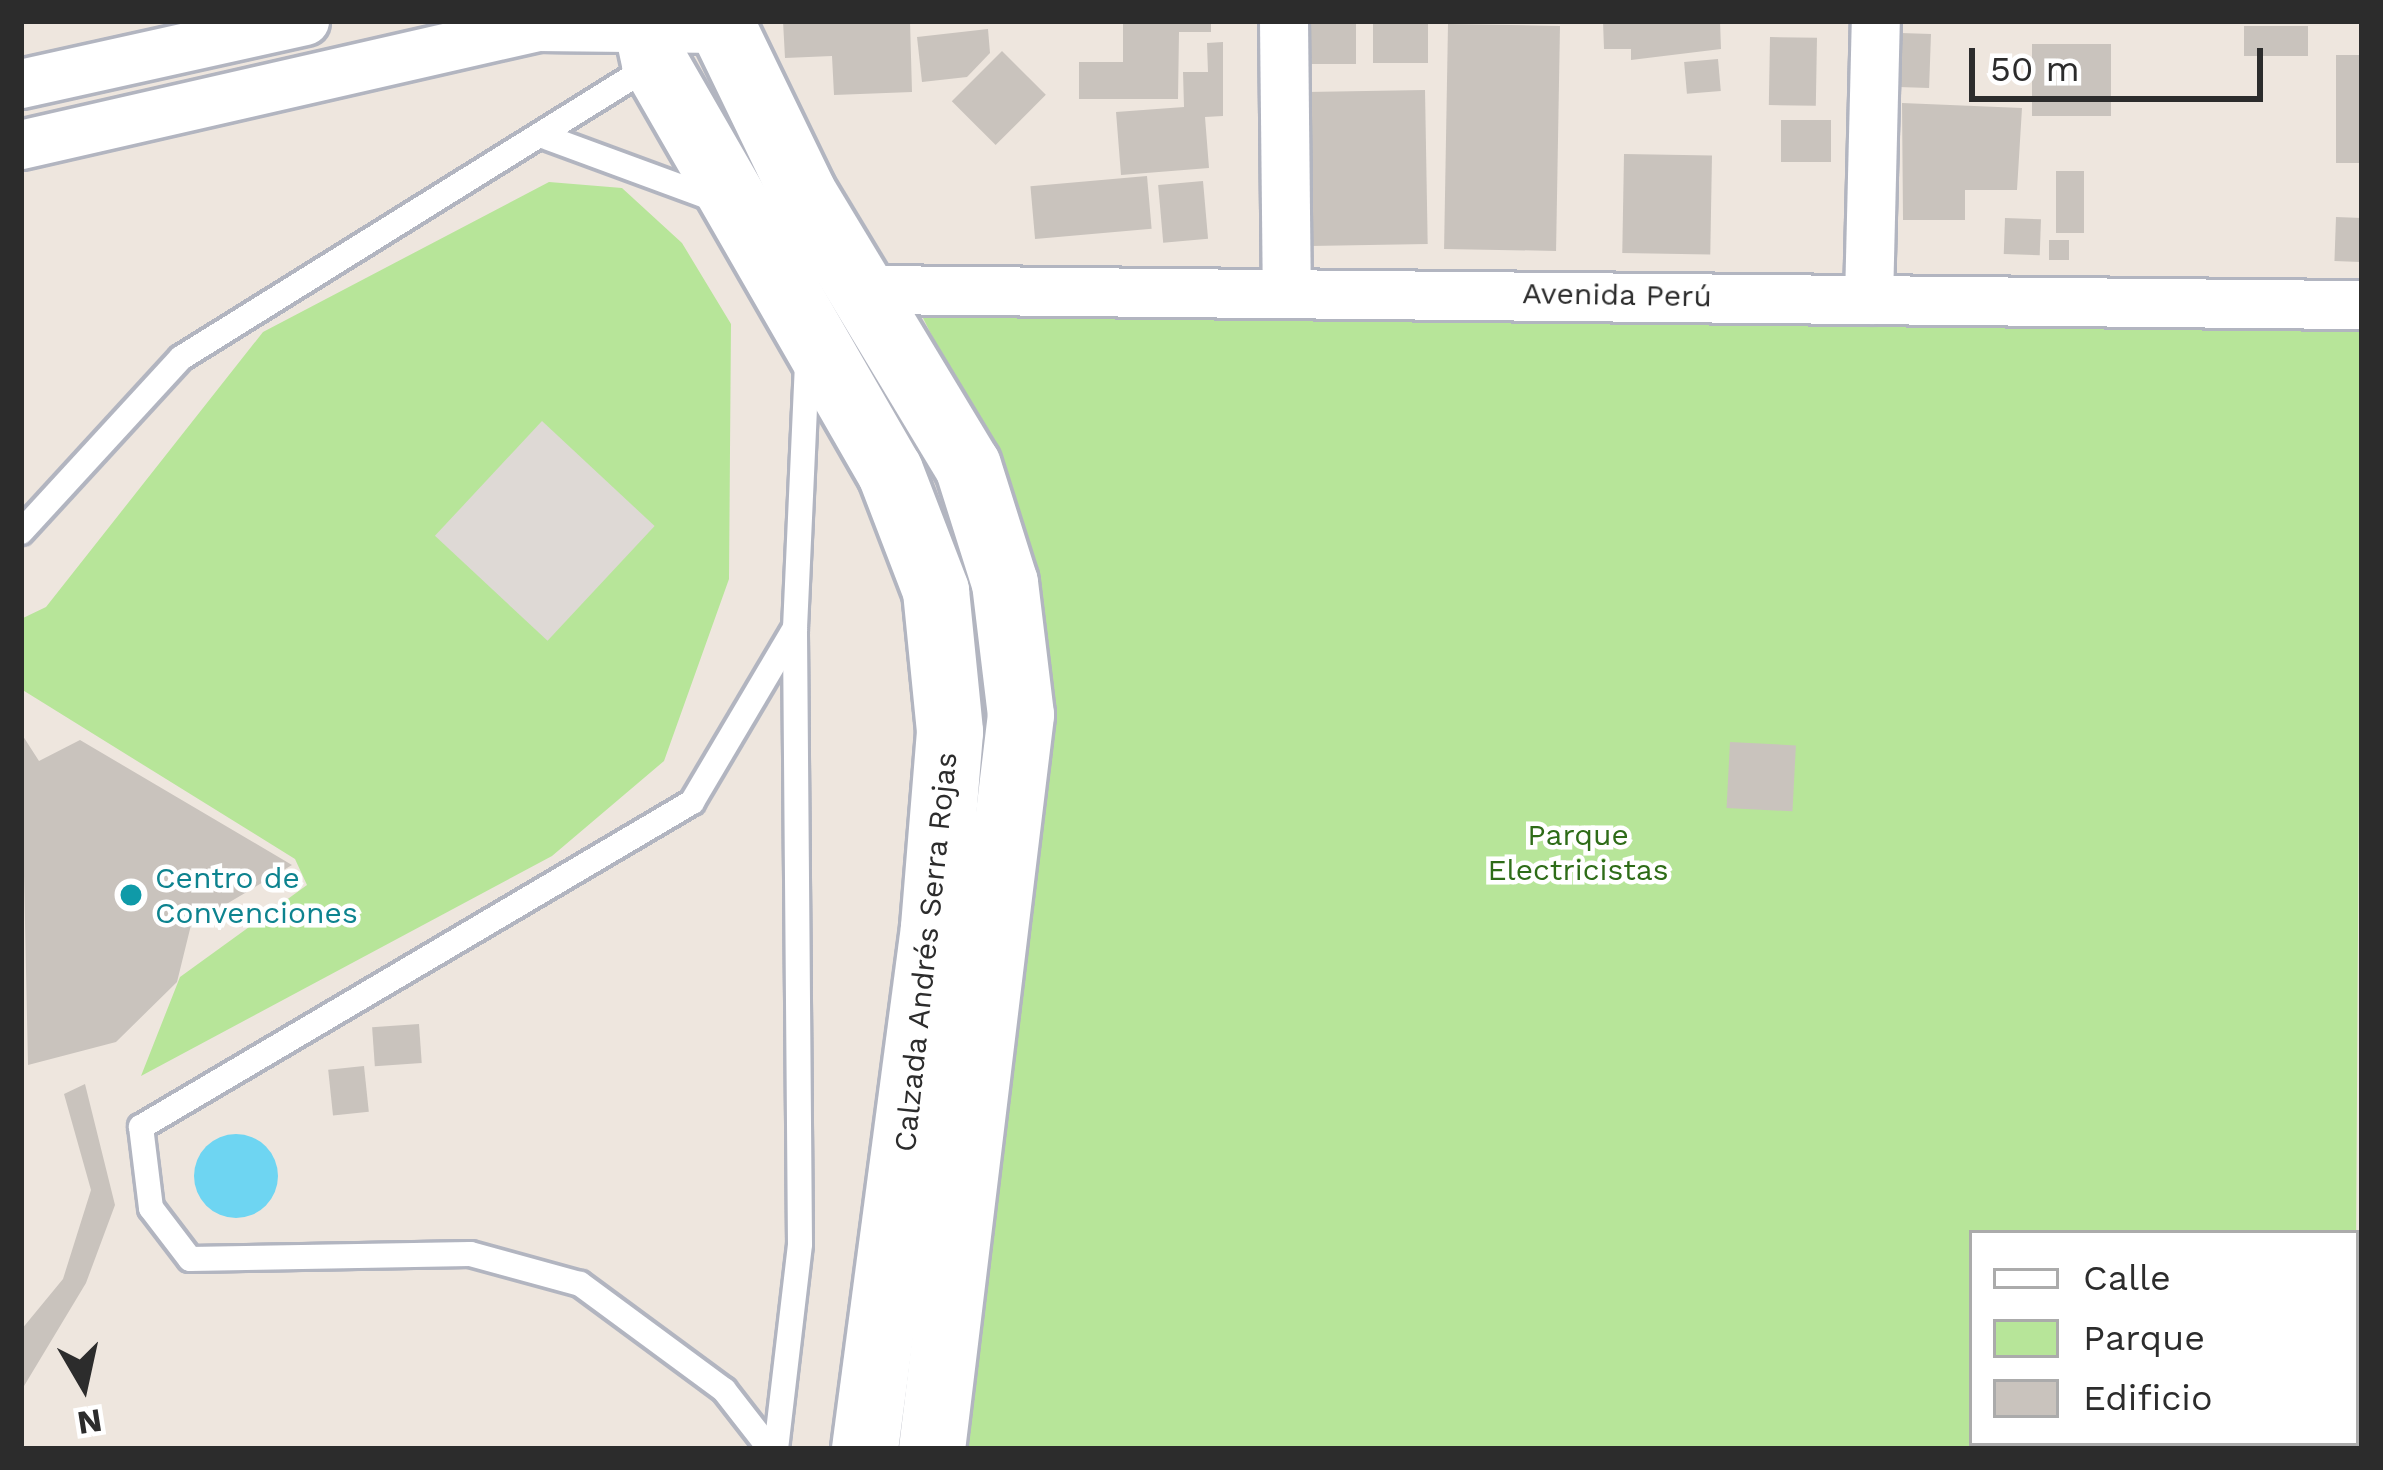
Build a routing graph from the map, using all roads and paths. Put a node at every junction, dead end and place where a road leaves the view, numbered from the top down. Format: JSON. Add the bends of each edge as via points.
{"nodes":[{"id":1,"x":305,"y":21,"type":"edge"},
{"id":2,"x":1284,"y":21,"type":"edge"},
{"id":3,"x":1876,"y":21,"type":"edge"},
{"id":4,"x":720,"y":25,"type":"edge"},
{"id":5,"x":650,"y":40,"type":"edge"},
{"id":6,"x":21,"y":84,"type":"edge"},
{"id":7,"x":548,"y":138,"type":"junction"},
{"id":8,"x":21,"y":145,"type":"edge"},
{"id":9,"x":749,"y":216,"type":"junction"},
{"id":10,"x":1287,"y":288,"type":"junction"},
{"id":11,"x":871,"y":290,"type":"junction"},
{"id":12,"x":1869,"y":300,"type":"junction"},
{"id":13,"x":2362,"y":305,"type":"edge"},
{"id":14,"x":809,"y":326,"type":"junction"},
{"id":15,"x":21,"y":532,"type":"edge"},
{"id":16,"x":795,"y":628,"type":"junction"},
{"id":17,"x":773,"y":1449,"type":"edge"},
{"id":18,"x":865,"y":1449,"type":"edge"},
{"id":19,"x":932,"y":1449,"type":"edge"}],
"edges":[{"from":1,"to":6,"type":"street"},
{"from":2,"to":10,"type":"street"},
{"from":3,"to":12,"type":"street"},
{"from":4,"to":5,"type":"street"},
{"from":4,"to":11,"type":"main road","via":[[803,193]]},
{"from":5,"to":7,"type":"lane"},
{"from":5,"to":8,"type":"street","via":[[538,27]]},
{"from":5,"to":9,"type":"main road","name":"Calzada Andrés Serra Rojas"},
{"from":7,"to":9,"type":"lane","via":[[650,168]]},
{"from":7,"to":15,"type":"lane","via":[[181,358]]},
{"from":9,"to":14,"type":"main road","name":"Calzada Andrés Serra Rojas"},
{"from":10,"to":11,"type":"street","name":"Avenida Perú"},
{"from":10,"to":12,"type":"street","name":"Avenida Perú"},
{"from":11,"to":19,"type":"main road","via":[[968,466],[1005,583],[1021,715]]},
{"from":12,"to":13,"type":"street","name":"Avenida Perú"},
{"from":14,"to":16,"type":"lane"},
{"from":14,"to":18,"type":"main road","name":"Calzada Andrés Serra Rojas","via":[[890,471],[936,591],[950,733]]},
{"from":16,"to":17,"type":"lane","via":[[800,1244]]},
{"from":16,"to":17,"type":"lane","via":[[692,802],[141,1127],[151,1208],[190,1259],[470,1253],[580,1284],[724,1390]]}]}
